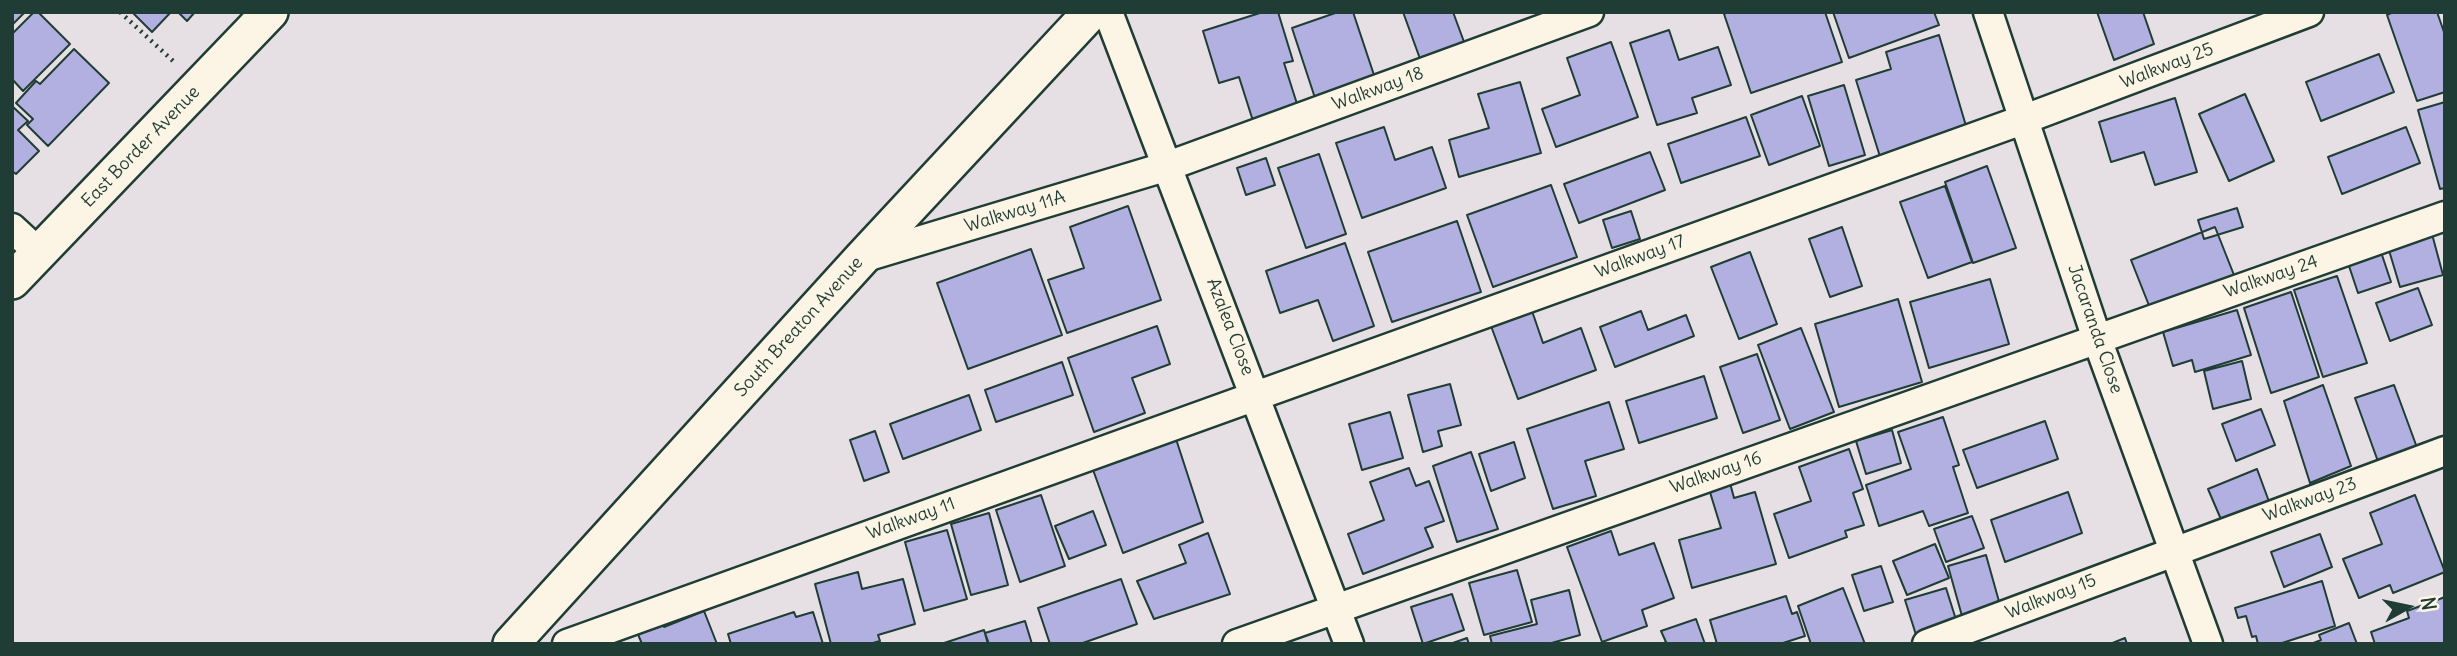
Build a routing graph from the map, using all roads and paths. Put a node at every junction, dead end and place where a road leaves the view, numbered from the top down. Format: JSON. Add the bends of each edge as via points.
{"nodes":[{"id":1,"x":120,"y":12,"type":"edge"},
{"id":2,"x":270,"y":12,"type":"edge"},
{"id":3,"x":1091,"y":12,"type":"edge"},
{"id":4,"x":1108,"y":12,"type":"edge"},
{"id":5,"x":1589,"y":12,"type":"edge"},
{"id":6,"x":1988,"y":12,"type":"edge"},
{"id":7,"x":2309,"y":12,"type":"edge"},
{"id":8,"x":200,"y":86,"type":"junction"},
{"id":9,"x":2025,"y":119,"type":"junction"},
{"id":10,"x":1168,"y":166,"type":"junction"},
{"id":11,"x":2445,"y":216,"type":"edge"},
{"id":12,"x":12,"y":228,"type":"edge"},
{"id":13,"x":39,"y":253,"type":"junction"},
{"id":14,"x":862,"y":258,"type":"junction"},
{"id":15,"x":12,"y":281,"type":"edge"},
{"id":16,"x":2097,"y":339,"type":"junction"},
{"id":17,"x":1255,"y":394,"type":"junction"},
{"id":18,"x":2445,"y":450,"type":"edge"},
{"id":19,"x":2175,"y":550,"type":"junction"},
{"id":20,"x":1335,"y":608,"type":"junction"},
{"id":21,"x":511,"y":644,"type":"edge"},
{"id":22,"x":567,"y":644,"type":"edge"},
{"id":23,"x":1237,"y":644,"type":"edge"},
{"id":24,"x":1349,"y":644,"type":"edge"},
{"id":25,"x":1927,"y":644,"type":"edge"},
{"id":26,"x":2208,"y":644,"type":"edge"}],
"edges":[{"from":1,"to":8,"type":"path"},
{"from":2,"to":8,"type":"street","name":"East Border Avenue"},
{"from":3,"to":14,"type":"street","name":"South Breaton Avenue"},
{"from":4,"to":10,"type":"street","name":"Azalea Close"},
{"from":5,"to":10,"type":"street","name":"Walkway 18"},
{"from":6,"to":9,"type":"street","name":"Jacaranda Close"},
{"from":7,"to":9,"type":"street","name":"Walkway 25"},
{"from":8,"to":13,"type":"street","name":"East Border Avenue"},
{"from":9,"to":16,"type":"street","name":"Jacaranda Close"},
{"from":9,"to":17,"type":"street","name":"Walkway 17"},
{"from":10,"to":14,"type":"street","name":"Walkway 11A"},
{"from":10,"to":17,"type":"street","name":"Azalea Close"},
{"from":11,"to":16,"type":"street","name":"Walkway 24"},
{"from":12,"to":13,"type":"street"},
{"from":13,"to":15,"type":"street","name":"East Border Avenue"},
{"from":14,"to":21,"type":"street","name":"South Breaton Avenue"},
{"from":16,"to":19,"type":"street","name":"Jacaranda Close"},
{"from":16,"to":20,"type":"street","name":"Walkway 16"},
{"from":17,"to":20,"type":"street","name":"Azalea Close"},
{"from":17,"to":22,"type":"street","name":"Walkway 11"},
{"from":18,"to":19,"type":"street","name":"Walkway 23"},
{"from":19,"to":25,"type":"street","name":"Walkway 15"},
{"from":19,"to":26,"type":"street","name":"Jacaranda Close"},
{"from":20,"to":23,"type":"street","name":"Walkway 16"},
{"from":20,"to":24,"type":"street","name":"Azalea Close"}]}
